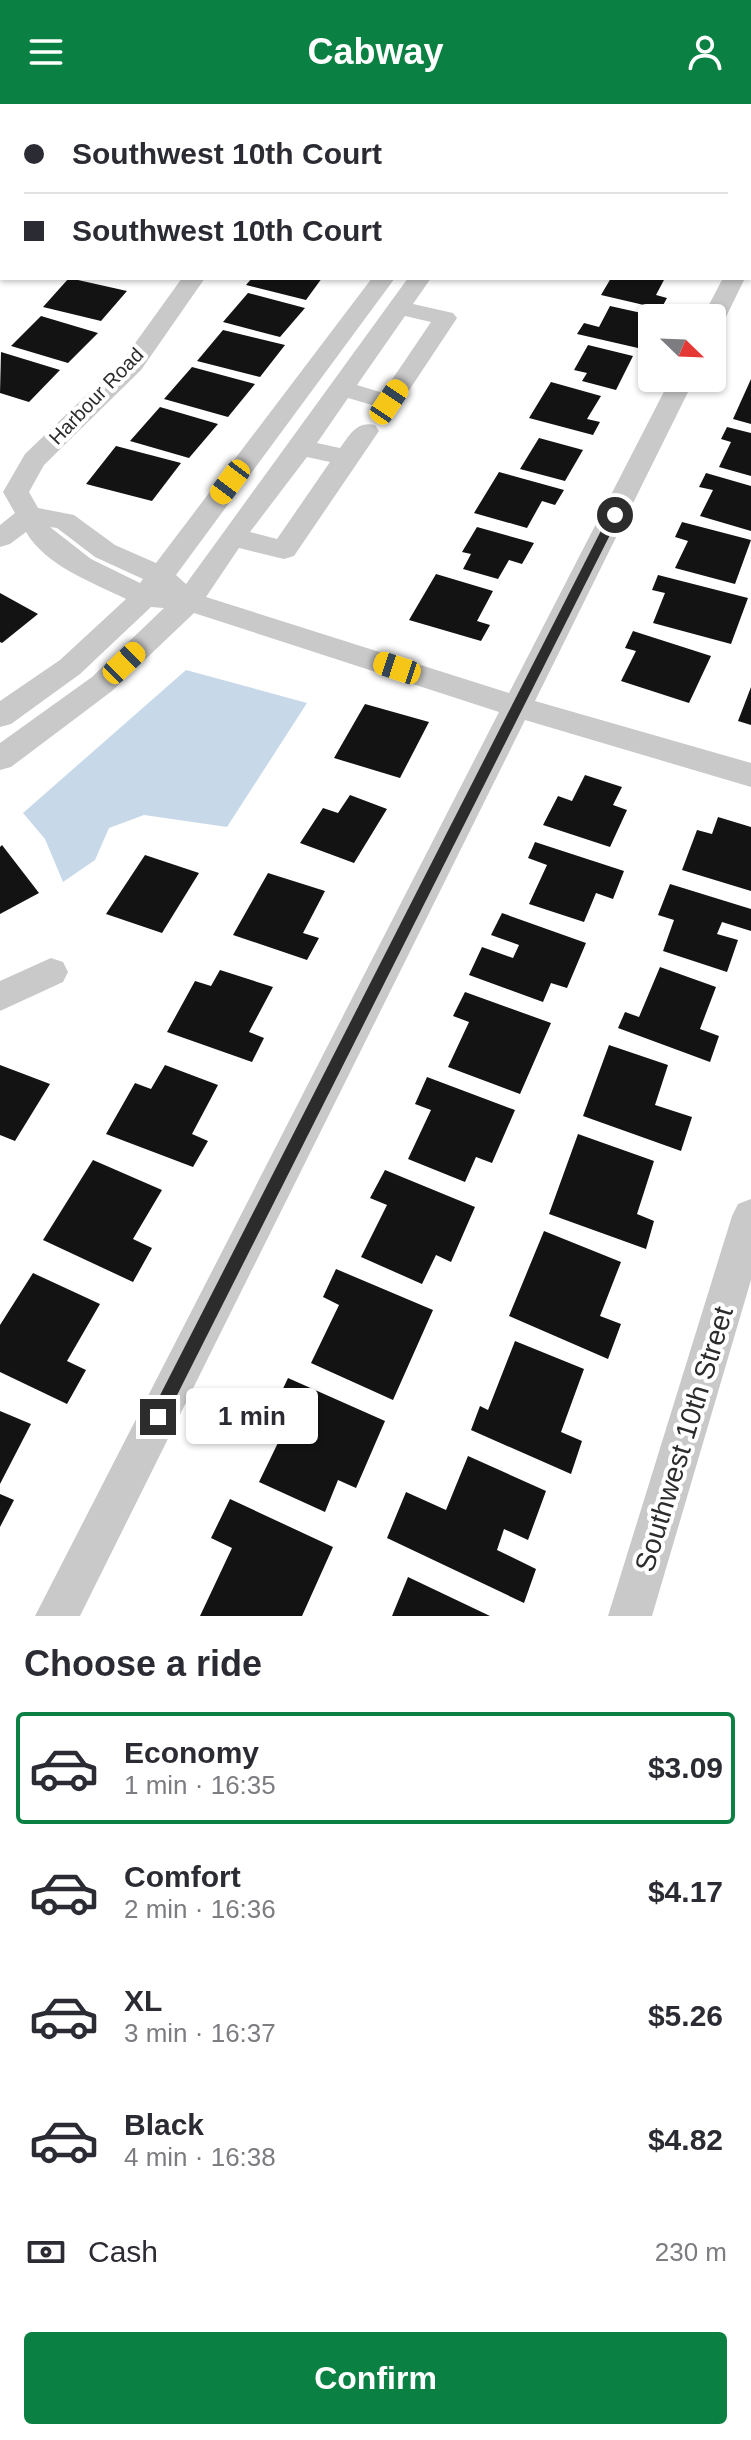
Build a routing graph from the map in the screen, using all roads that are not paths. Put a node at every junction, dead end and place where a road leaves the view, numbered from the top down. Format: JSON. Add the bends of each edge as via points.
{"nodes":[{"id":1,"x":193,"y":280,"type":"edge"},
{"id":2,"x":382,"y":280,"type":"edge"},
{"id":3,"x":419,"y":280,"type":"edge"},
{"id":4,"x":733,"y":280,"type":"edge"},
{"id":5,"x":721,"y":304,"type":"edge"},
{"id":6,"x":399,"y":308,"type":"junction"},
{"id":7,"x":342,"y":389,"type":"junction"},
{"id":8,"x":676,"y":392,"type":"edge"},
{"id":9,"x":366,"y":431,"type":"dead end"},
{"id":10,"x":301,"y":447,"type":"junction"},
{"id":11,"x":346,"y":458,"type":"junction"},
{"id":12,"x":15,"y":499,"type":"edge"},
{"id":13,"x":232,"y":537,"type":"junction"},
{"id":14,"x":0,"y":538,"type":"edge"},
{"id":15,"x":153,"y":586,"type":"junction"},
{"id":16,"x":189,"y":601,"type":"junction"},
{"id":17,"x":518,"y":707,"type":"junction"},
{"id":18,"x":0,"y":716,"type":"edge"},
{"id":19,"x":0,"y":759,"type":"edge"},
{"id":20,"x":751,"y":775,"type":"edge"},
{"id":21,"x":51,"y":972,"type":"dead end"},
{"id":22,"x":0,"y":997,"type":"edge"},
{"id":23,"x":751,"y":1216,"type":"edge"},
{"id":24,"x":57,"y":1616,"type":"edge"},
{"id":25,"x":630,"y":1616,"type":"edge"}],
"edges":[{"from":1,"to":12,"type":"street","name":"Harbour Road","via":[[132,365],[34,460]]},
{"from":2,"to":15,"type":"street"},
{"from":3,"to":6,"type":"street"},
{"from":4,"to":5,"type":"street"},
{"from":6,"to":7,"type":"street"},
{"from":6,"to":7,"type":"street","via":[[445,318],[389,402]]},
{"from":7,"to":10,"type":"street"},
{"from":8,"to":17,"type":"street"},
{"from":9,"to":11,"type":"street"},
{"from":10,"to":11,"type":"street"},
{"from":10,"to":13,"type":"street"},
{"from":11,"to":13,"type":"street","via":[[284,550]]},
{"from":12,"to":14,"type":"street"},
{"from":12,"to":15,"type":"street","via":[[43,538],[81,566]]},
{"from":13,"to":16,"type":"street"},
{"from":15,"to":16,"type":"street"},
{"from":15,"to":18,"type":"street","via":[[70,667]]},
{"from":16,"to":17,"type":"street"},
{"from":16,"to":19,"type":"street","via":[[102,684]]},
{"from":17,"to":20,"type":"street"},
{"from":17,"to":24,"type":"street"},
{"from":21,"to":22,"type":"street"},
{"from":23,"to":25,"type":"street","name":"Southwest 10th Street"}]}
